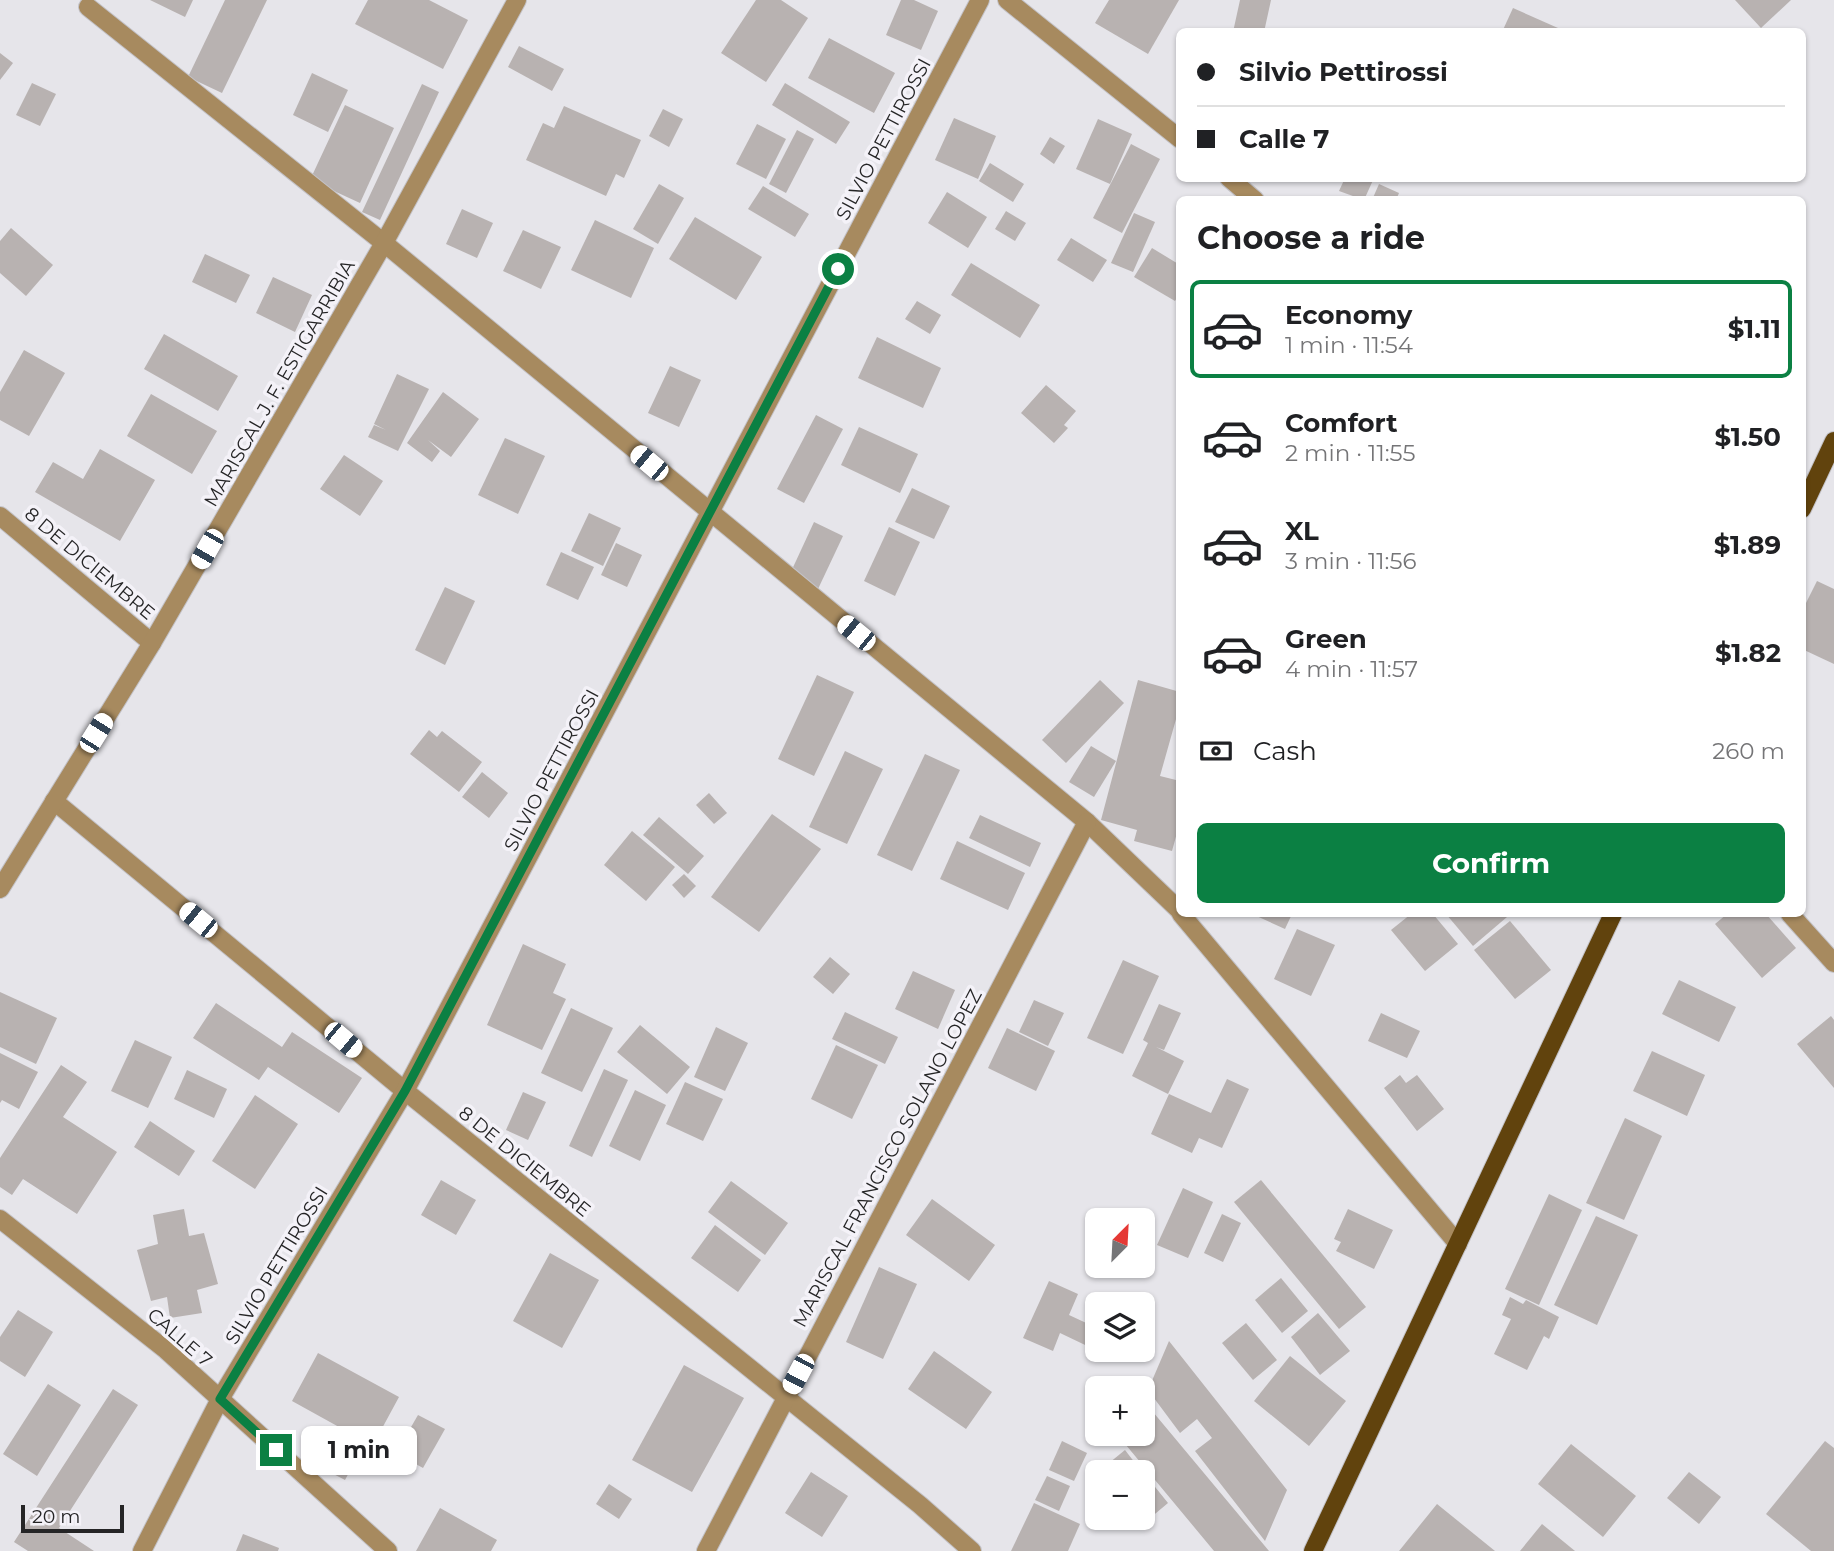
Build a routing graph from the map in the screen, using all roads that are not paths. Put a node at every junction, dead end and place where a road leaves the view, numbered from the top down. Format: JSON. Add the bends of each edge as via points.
{"nodes":[{"id":1,"x":517,"y":0,"type":"edge"},
{"id":2,"x":980,"y":0,"type":"edge"},
{"id":3,"x":1007,"y":0,"type":"edge"},
{"id":4,"x":88,"y":6,"type":"dead end"},
{"id":5,"x":1176,"y":136,"type":"edge"},
{"id":6,"x":1234,"y":182,"type":"edge"},
{"id":7,"x":1250,"y":196,"type":"edge"},
{"id":8,"x":384,"y":243,"type":"junction"},
{"id":9,"x":1834,"y":441,"type":"edge"},
{"id":10,"x":1806,"y":500,"type":"edge"},
{"id":11,"x":710,"y":513,"type":"junction"},
{"id":12,"x":0,"y":516,"type":"edge"},
{"id":13,"x":152,"y":643,"type":"junction"},
{"id":14,"x":54,"y":801,"type":"junction"},
{"id":15,"x":1087,"y":822,"type":"junction"},
{"id":16,"x":0,"y":888,"type":"edge"},
{"id":17,"x":1176,"y":908,"type":"edge"},
{"id":18,"x":1184,"y":917,"type":"edge"},
{"id":19,"x":1611,"y":917,"type":"edge"},
{"id":20,"x":1793,"y":917,"type":"edge"},
{"id":21,"x":1834,"y":963,"type":"edge"},
{"id":22,"x":405,"y":1091,"type":"junction"},
{"id":23,"x":0,"y":1219,"type":"edge"},
{"id":24,"x":1458,"y":1244,"type":"junction"},
{"id":25,"x":785,"y":1398,"type":"junction"},
{"id":26,"x":220,"y":1399,"type":"junction"},
{"id":27,"x":142,"y":1551,"type":"edge"},
{"id":28,"x":388,"y":1551,"type":"edge"},
{"id":29,"x":706,"y":1551,"type":"edge"},
{"id":30,"x":972,"y":1551,"type":"edge"},
{"id":31,"x":1313,"y":1551,"type":"edge"}],
"edges":[{"from":1,"to":8,"type":"street","name":"MARISCAL J. F. ESTIGARRIBIA"},
{"from":2,"to":11,"type":"street","name":"SILVIO PETTIROSSI"},
{"from":3,"to":5,"type":"street"},
{"from":4,"to":8,"type":"street"},
{"from":6,"to":7,"type":"street"},
{"from":8,"to":11,"type":"street"},
{"from":8,"to":13,"type":"street","name":"MARISCAL J. F. ESTIGARRIBIA"},
{"from":9,"to":10,"type":"main road"},
{"from":11,"to":15,"type":"street"},
{"from":11,"to":22,"type":"street","name":"SILVIO PETTIROSSI"},
{"from":12,"to":13,"type":"street","name":"8 DE DICIEMBRE"},
{"from":13,"to":14,"type":"street","name":"MARISCAL J. F. ESTIGARRIBIA"},
{"from":14,"to":16,"type":"street","name":"MARISCAL J. F. ESTIGARRIBIA"},
{"from":14,"to":22,"type":"street","name":"8 DE DICIEMBRE"},
{"from":15,"to":17,"type":"street"},
{"from":15,"to":25,"type":"street","name":"MARISCAL FRANCISCO SOLANO LOPEZ"},
{"from":18,"to":24,"type":"street"},
{"from":19,"to":24,"type":"main road"},
{"from":20,"to":21,"type":"street"},
{"from":22,"to":25,"type":"street","name":"8 DE DICIEMBRE"},
{"from":22,"to":26,"type":"street","name":"SILVIO PETTIROSSI"},
{"from":23,"to":26,"type":"street","name":"CALLE 7","via":[[166,1350]]},
{"from":24,"to":31,"type":"main road"},
{"from":25,"to":29,"type":"street","name":"MARISCAL FRANCISCO SOLANO LOPEZ"},
{"from":25,"to":30,"type":"street","name":"8 DE DICIEMBRE"},
{"from":26,"to":27,"type":"street","name":"SILVIO PETTIROSSI"},
{"from":26,"to":28,"type":"street","name":"CALLE 7"}]}
